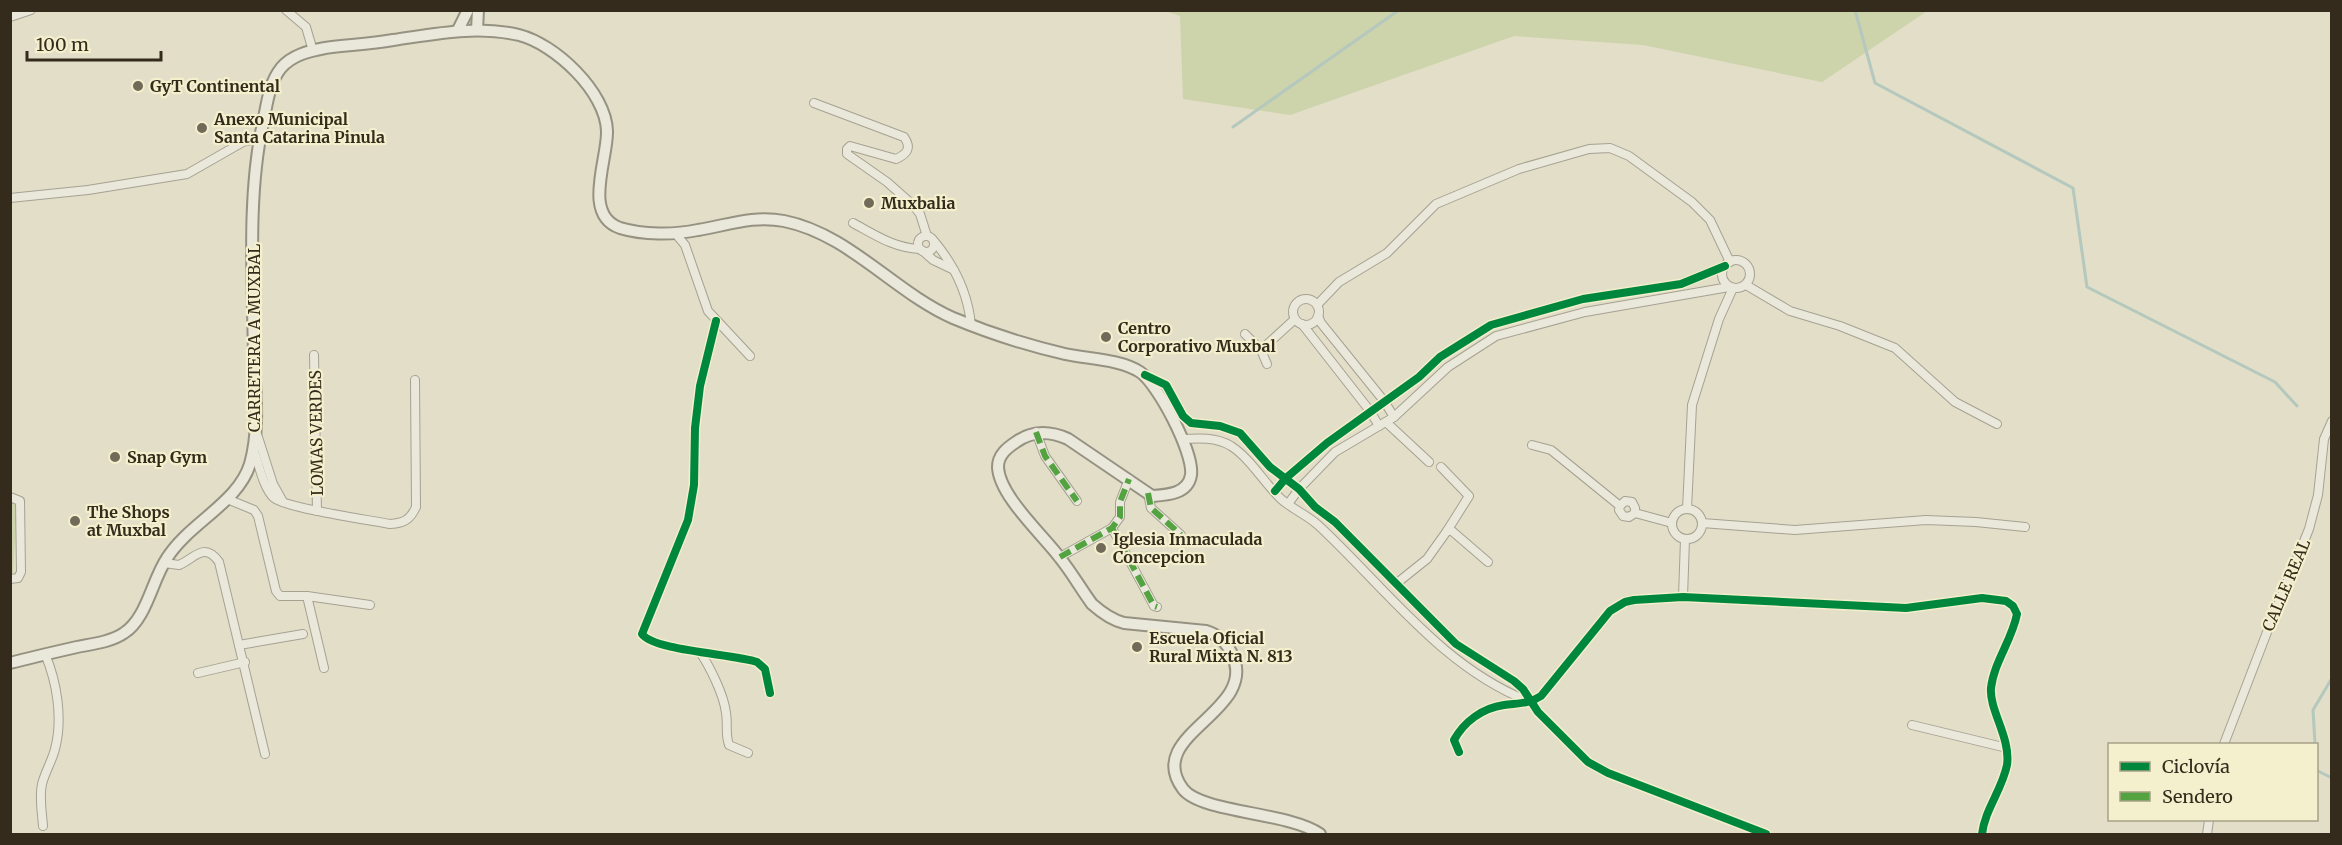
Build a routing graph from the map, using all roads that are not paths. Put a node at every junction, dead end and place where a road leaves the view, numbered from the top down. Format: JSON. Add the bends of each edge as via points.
{"nodes":[{"id":1,"x":31,"y":10,"type":"edge"},
{"id":2,"x":286,"y":10,"type":"edge"},
{"id":3,"x":468,"y":10,"type":"edge"},
{"id":4,"x":478,"y":10,"type":"edge"},
{"id":5,"x":10,"y":17,"type":"edge"},
{"id":6,"x":458,"y":30,"type":"junction"},
{"id":7,"x":477,"y":30,"type":"junction"},
{"id":8,"x":313,"y":51,"type":"junction"},
{"id":9,"x":814,"y":103,"type":"dead end"},
{"id":10,"x":260,"y":138,"type":"junction"},
{"id":11,"x":10,"y":198,"type":"edge"},
{"id":12,"x":853,"y":223,"type":"dead end"},
{"id":13,"x":675,"y":233,"type":"junction"},
{"id":14,"x":930,"y":239,"type":"junction"},
{"id":15,"x":921,"y":250,"type":"junction"},
{"id":16,"x":1727,"y":264,"type":"junction"},
{"id":17,"x":954,"y":270,"type":"junction"},
{"id":18,"x":1746,"y":285,"type":"junction"},
{"id":19,"x":1731,"y":287,"type":"junction"},
{"id":20,"x":1317,"y":305,"type":"junction"},
{"id":21,"x":1318,"y":316,"type":"junction"},
{"id":22,"x":716,"y":321,"type":"junction"},
{"id":23,"x":1298,"y":322,"type":"junction"},
{"id":24,"x":971,"y":325,"type":"junction"},
{"id":25,"x":1245,"y":334,"type":"dead end"},
{"id":26,"x":1261,"y":350,"type":"junction"},
{"id":27,"x":314,"y":355,"type":"dead end"},
{"id":28,"x":750,"y":356,"type":"dead end"},
{"id":29,"x":1267,"y":364,"type":"dead end"},
{"id":30,"x":1145,"y":375,"type":"junction"},
{"id":31,"x":415,"y":380,"type":"dead end"},
{"id":32,"x":1384,"y":401,"type":"junction"},
{"id":33,"x":1370,"y":411,"type":"junction"},
{"id":34,"x":1394,"y":417,"type":"junction"},
{"id":35,"x":2331,"y":421,"type":"edge"},
{"id":36,"x":1382,"y":424,"type":"junction"},
{"id":37,"x":1996,"y":424,"type":"dead end"},
{"id":38,"x":256,"y":429,"type":"junction"},
{"id":39,"x":1036,"y":432,"type":"junction"},
{"id":40,"x":1182,"y":439,"type":"junction"},
{"id":41,"x":1532,"y":445,"type":"dead end"},
{"id":42,"x":253,"y":448,"type":"junction"},
{"id":43,"x":1428,"y":462,"type":"dead end"},
{"id":44,"x":1441,"y":467,"type":"dead end"},
{"id":45,"x":1286,"y":478,"type":"junction"},
{"id":46,"x":1129,"y":479,"type":"junction"},
{"id":47,"x":1299,"y":489,"type":"junction"},
{"id":48,"x":1275,"y":491,"type":"junction"},
{"id":49,"x":1148,"y":493,"type":"junction"},
{"id":50,"x":10,"y":497,"type":"edge"},
{"id":51,"x":227,"y":499,"type":"junction"},
{"id":52,"x":1077,"y":501,"type":"dead end"},
{"id":53,"x":283,"y":502,"type":"junction"},
{"id":54,"x":1288,"y":504,"type":"junction"},
{"id":55,"x":1687,"y":509,"type":"junction"},
{"id":56,"x":317,"y":511,"type":"junction"},
{"id":57,"x":1672,"y":523,"type":"junction"},
{"id":58,"x":1701,"y":523,"type":"junction"},
{"id":59,"x":2025,"y":527,"type":"dead end"},
{"id":60,"x":1112,"y":528,"type":"junction"},
{"id":61,"x":1447,"y":531,"type":"junction"},
{"id":62,"x":1181,"y":535,"type":"dead end"},
{"id":63,"x":1685,"y":539,"type":"junction"},
{"id":64,"x":1060,"y":557,"type":"junction"},
{"id":65,"x":1488,"y":562,"type":"dead end"},
{"id":66,"x":164,"y":563,"type":"junction"},
{"id":67,"x":15,"y":578,"type":"edge"},
{"id":68,"x":1397,"y":583,"type":"junction"},
{"id":69,"x":307,"y":596,"type":"junction"},
{"id":70,"x":1683,"y":597,"type":"junction"},
{"id":71,"x":370,"y":605,"type":"dead end"},
{"id":72,"x":1157,"y":607,"type":"dead end"},
{"id":73,"x":303,"y":634,"type":"dead end"},
{"id":74,"x":239,"y":645,"type":"junction"},
{"id":75,"x":700,"y":652,"type":"junction"},
{"id":76,"x":45,"y":654,"type":"junction"},
{"id":77,"x":245,"y":662,"type":"junction"},
{"id":78,"x":10,"y":663,"type":"edge"},
{"id":79,"x":324,"y":668,"type":"dead end"},
{"id":80,"x":198,"y":673,"type":"dead end"},
{"id":81,"x":770,"y":693,"type":"dead end"},
{"id":82,"x":1532,"y":702,"type":"junction"},
{"id":83,"x":1912,"y":725,"type":"dead end"},
{"id":84,"x":2224,"y":743,"type":"edge"},
{"id":85,"x":2007,"y":748,"type":"junction"},
{"id":86,"x":1459,"y":752,"type":"dead end"},
{"id":87,"x":748,"y":753,"type":"dead end"},
{"id":88,"x":266,"y":754,"type":"dead end"},
{"id":89,"x":43,"y":826,"type":"dead end"},
{"id":90,"x":1320,"y":834,"type":"edge"},
{"id":91,"x":1766,"y":834,"type":"edge"},
{"id":92,"x":1982,"y":834,"type":"edge"}],
"edges":[{"from":1,"to":5,"type":"street"},
{"from":2,"to":8,"type":"street","via":[[306,27]]},
{"from":3,"to":6,"type":"main road"},
{"from":4,"to":7,"type":"main road"},
{"from":6,"to":7,"type":"main road","name":"CARRETERA A MUXBAL"},
{"from":6,"to":8,"type":"main road","name":"CARRETERA A MUXBAL"},
{"from":7,"to":13,"type":"main road","name":"CARRETERA A MUXBAL","via":[[536,41],[578,75],[596,97],[607,125],[599,196],[605,218],[620,228]]},
{"from":8,"to":10,"type":"main road","name":"CARRETERA A MUXBAL","via":[[289,60],[276,75]]},
{"from":9,"to":14,"type":"street","via":[[904,137],[909,149],[896,159],[850,146],[847,153],[913,205]]},
{"from":10,"to":11,"type":"street","via":[[243,142],[187,174]]},
{"from":10,"to":38,"type":"main road","name":"CARRETERA A MUXBAL","via":[[253,270]]},
{"from":12,"to":15,"type":"street","via":[[889,243]]},
{"from":13,"to":22,"type":"street","via":[[685,245],[704,304]]},
{"from":13,"to":24,"type":"main road","name":"CARRETERA A MUXBAL","via":[[748,219],[794,224],[842,245],[910,293]]},
{"from":14,"to":15,"type":"street","via":[[919,240]]},
{"from":14,"to":15,"type":"street","via":[[932,250]]},
{"from":14,"to":17,"type":"street","via":[[947,256]]},
{"from":15,"to":17,"type":"street"},
{"from":16,"to":18,"type":"street","via":[[1740,261],[1747,265],[1750,277]]},
{"from":16,"to":19,"type":"street","via":[[1722,275]]},
{"from":16,"to":20,"type":"street","via":[[1710,220],[1692,202],[1629,156],[1599,147],[1520,169],[1436,204],[1387,253],[1339,282]]},
{"from":16,"to":32,"type":"street","via":[[1682,284],[1582,300],[1491,325],[1440,357]]},
{"from":17,"to":24,"type":"street","via":[[970,308]]},
{"from":18,"to":19,"type":"street"},
{"from":18,"to":37,"type":"street","via":[[1790,311],[1895,348],[1955,402]]},
{"from":19,"to":34,"type":"street","via":[[1585,312],[1496,336],[1448,367]]},
{"from":19,"to":55,"type":"street","via":[[1692,405]]},
{"from":20,"to":21,"type":"street"},
{"from":20,"to":23,"type":"street","via":[[1310,300],[1298,303],[1293,310]]},
{"from":21,"to":23,"type":"street","via":[[1310,324]]},
{"from":21,"to":32,"type":"street"},
{"from":22,"to":28,"type":"street"},
{"from":22,"to":75,"type":"street","via":[[700,386],[688,520],[642,634],[650,641]]},
{"from":23,"to":26,"type":"street"},
{"from":23,"to":33,"type":"street"},
{"from":24,"to":30,"type":"main road","name":"CARRETERA A MUXBAL","via":[[1021,343],[1126,366]]},
{"from":25,"to":26,"type":"street"},
{"from":26,"to":29,"type":"street"},
{"from":27,"to":56,"type":"street","name":"LOMAS VERDES"},
{"from":30,"to":40,"type":"main road","via":[[1156,388]]},
{"from":30,"to":45,"type":"street","via":[[1166,385],[1191,423],[1240,433],[1270,467]]},
{"from":31,"to":56,"type":"street","name":"LOMAS VERDES","via":[[416,507],[411,518],[390,524]]},
{"from":32,"to":33,"type":"street"},
{"from":32,"to":34,"type":"street"},
{"from":33,"to":36,"type":"street"},
{"from":33,"to":45,"type":"street"},
{"from":34,"to":36,"type":"street"},
{"from":35,"to":84,"type":"street","name":"CALLE REAL","via":[[2324,439],[2318,495],[2309,529]]},
{"from":36,"to":43,"type":"street"},
{"from":36,"to":47,"type":"street","via":[[1335,452]]},
{"from":38,"to":42,"type":"main road","name":"CARRETERA A MUXBAL"},
{"from":38,"to":53,"type":"street","via":[[273,484]]},
{"from":39,"to":46,"type":"main road","via":[[1068,439]]},
{"from":39,"to":52,"type":"street","via":[[1045,456]]},
{"from":39,"to":64,"type":"main road","via":[[1005,450],[998,468],[1017,506]]},
{"from":40,"to":48,"type":"street","via":[[1202,438],[1230,445]]},
{"from":40,"to":49,"type":"main road","via":[[1191,466],[1187,485],[1181,491],[1164,495]]},
{"from":41,"to":57,"type":"street","via":[[1551,450],[1620,506],[1625,517],[1635,513]]},
{"from":42,"to":51,"type":"main road","name":"CARRETERA A MUXBAL","via":[[246,473]]},
{"from":42,"to":53,"type":"street","via":[[268,490]]},
{"from":44,"to":61,"type":"street","via":[[1469,496]]},
{"from":45,"to":47,"type":"street"},
{"from":45,"to":48,"type":"street"},
{"from":46,"to":49,"type":"main road"},
{"from":46,"to":60,"type":"street","via":[[1120,502],[1120,517]]},
{"from":47,"to":54,"type":"street"},
{"from":47,"to":68,"type":"street"},
{"from":48,"to":54,"type":"street"},
{"from":49,"to":62,"type":"street","via":[[1151,508]]},
{"from":50,"to":67,"type":"street","via":[[20,501],[21,572]]},
{"from":51,"to":66,"type":"main road","name":"CARRETERA A MUXBAL","via":[[183,537]]},
{"from":51,"to":69,"type":"street","via":[[254,510],[258,516],[278,595]]},
{"from":53,"to":56,"type":"street","name":"LOMAS VERDES"},
{"from":54,"to":82,"type":"street","via":[[1316,523],[1453,657],[1517,697]]},
{"from":55,"to":57,"type":"street","via":[[1675,514]]},
{"from":55,"to":58,"type":"street","via":[[1696,512]]},
{"from":57,"to":63,"type":"street","via":[[1677,535]]},
{"from":58,"to":59,"type":"street","via":[[1794,530],[1926,520]]},
{"from":58,"to":63,"type":"street","via":[[1697,535]]},
{"from":60,"to":64,"type":"street"},
{"from":60,"to":72,"type":"street"},
{"from":61,"to":65,"type":"street","via":[[1452,531]]},
{"from":61,"to":68,"type":"street","via":[[1427,559]]},
{"from":63,"to":70,"type":"street"},
{"from":64,"to":90,"type":"main road","via":[[1092,604],[1116,621],[1206,631],[1218,634],[1228,647],[1236,668],[1233,688],[1188,737],[1174,759],[1175,774],[1185,792],[1212,804],[1301,824]]},
{"from":66,"to":74,"type":"street","via":[[179,565],[198,552],[215,556],[222,568]]},
{"from":66,"to":76,"type":"main road","name":"CARRETERA A MUXBAL","via":[[141,612],[127,631],[107,640]]},
{"from":68,"to":82,"type":"street","via":[[1456,644],[1514,681]]},
{"from":69,"to":71,"type":"street"},
{"from":69,"to":79,"type":"street"},
{"from":70,"to":82,"type":"street","via":[[1617,605]]},
{"from":70,"to":85,"type":"street","via":[[1906,608],[1982,598],[2006,601],[2017,614],[2014,631],[1995,670],[1990,691]]},
{"from":73,"to":74,"type":"street"},
{"from":74,"to":77,"type":"street"},
{"from":75,"to":81,"type":"street","via":[[762,665]]},
{"from":75,"to":87,"type":"street","via":[[726,713],[729,745]]},
{"from":76,"to":78,"type":"main road","name":"CARRETERA A MUXBAL"},
{"from":76,"to":89,"type":"street","via":[[57,698],[58,733],[41,788]]},
{"from":77,"to":80,"type":"street"},
{"from":77,"to":88,"type":"street"},
{"from":82,"to":86,"type":"street","via":[[1500,706],[1468,720],[1454,740]]},
{"from":82,"to":91,"type":"street","via":[[1588,762]]},
{"from":83,"to":85,"type":"street"},
{"from":85,"to":92,"type":"street","via":[[2007,765],[1983,820]]}]}
